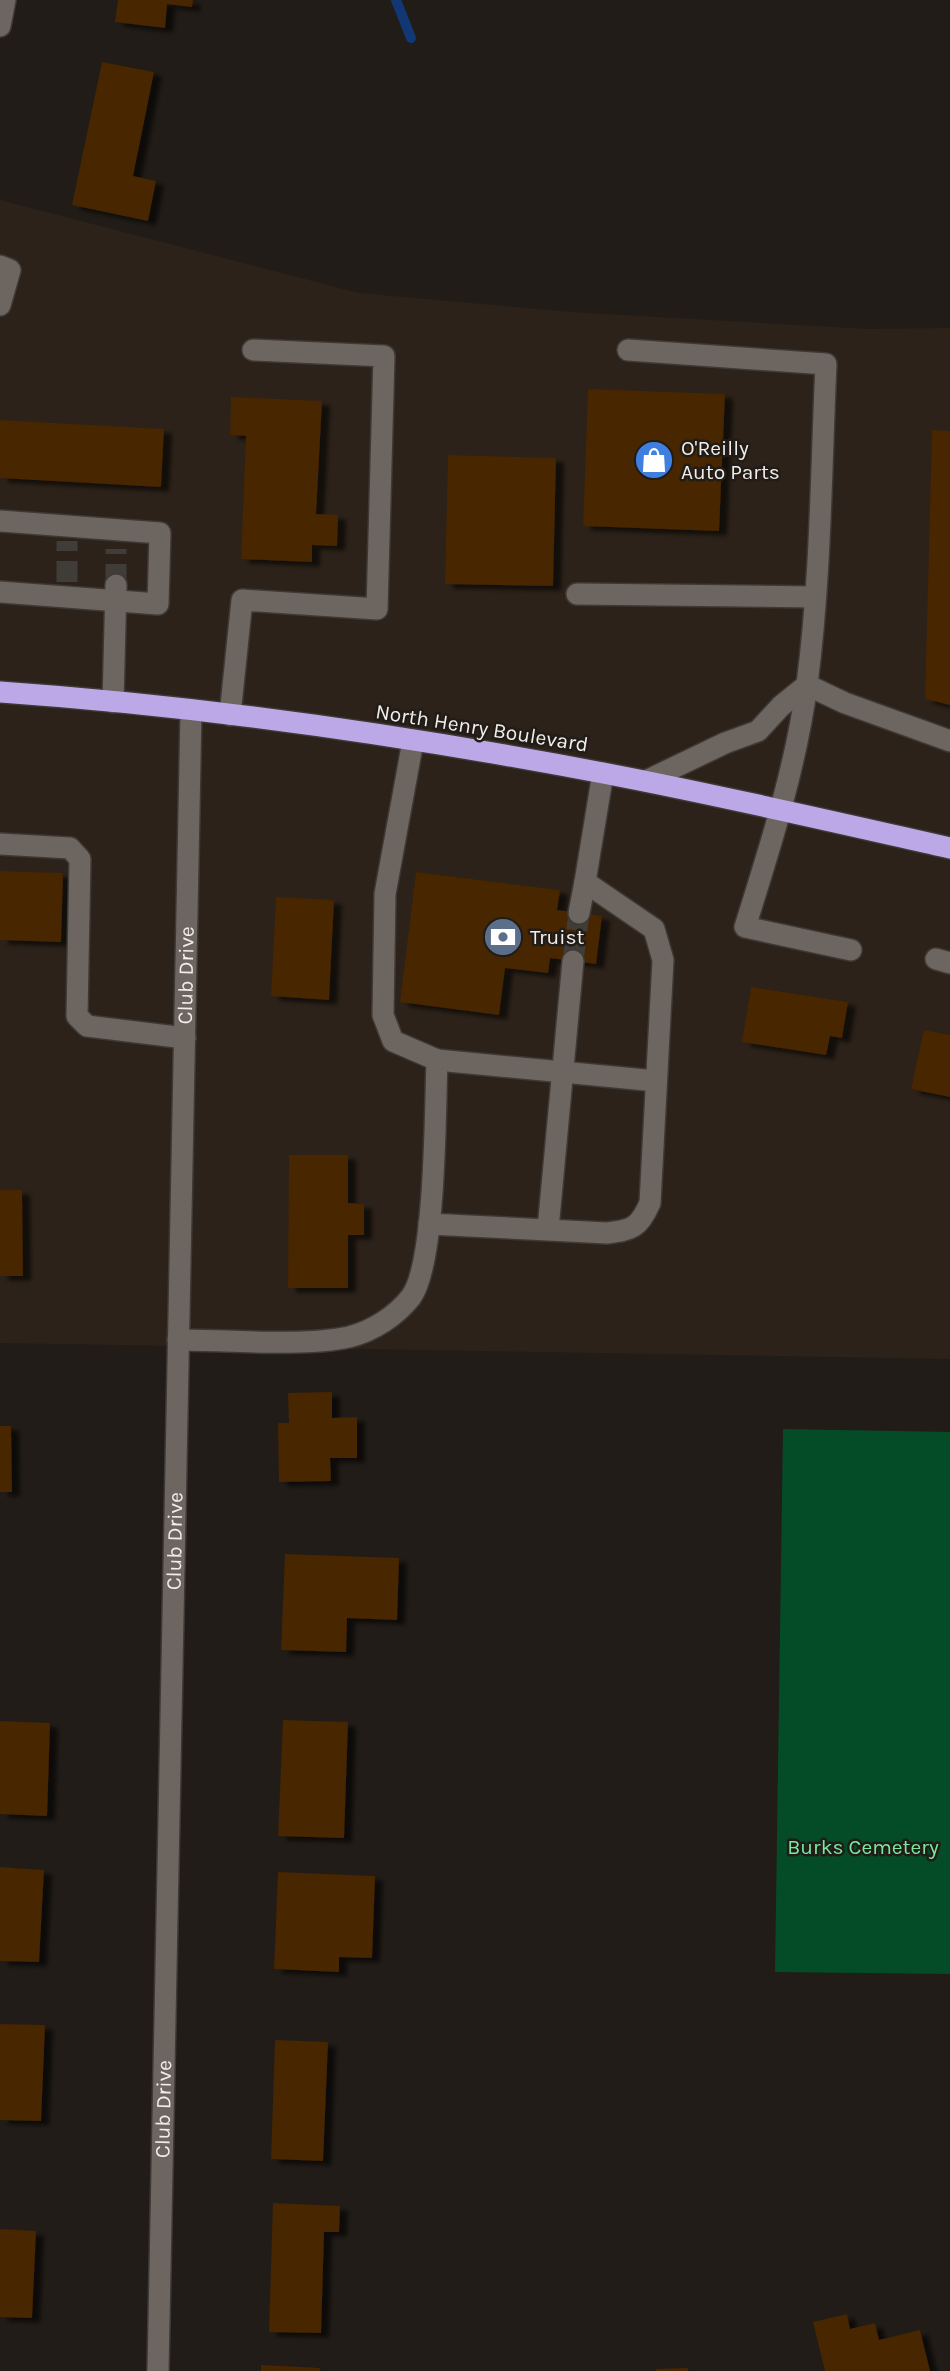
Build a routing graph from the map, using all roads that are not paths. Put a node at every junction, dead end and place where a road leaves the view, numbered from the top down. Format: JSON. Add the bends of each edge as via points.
{"nodes":[{"id":1,"x":5,"y":0,"type":"edge"},
{"id":2,"x":0,"y":26,"type":"edge"},
{"id":3,"x":0,"y":266,"type":"edge"},
{"id":4,"x":0,"y":305,"type":"edge"},
{"id":5,"x":253,"y":350,"type":"dead end"},
{"id":6,"x":628,"y":350,"type":"dead end"},
{"id":7,"x":0,"y":522,"type":"edge"},
{"id":8,"x":0,"y":592,"type":"edge"},
{"id":9,"x":115,"y":593,"type":"junction"},
{"id":10,"x":577,"y":594,"type":"dead end"},
{"id":11,"x":815,"y":597,"type":"junction"},
{"id":12,"x":807,"y":685,"type":"junction"},
{"id":13,"x":0,"y":692,"type":"edge"},
{"id":14,"x":113,"y":702,"type":"junction"},
{"id":15,"x":191,"y":711,"type":"junction"},
{"id":16,"x":230,"y":715,"type":"junction"},
{"id":17,"x":412,"y":741,"type":"junction"},
{"id":18,"x":950,"y":741,"type":"edge"},
{"id":19,"x":603,"y":773,"type":"junction"},
{"id":20,"x":646,"y":781,"type":"junction"},
{"id":21,"x":781,"y":811,"type":"junction"},
{"id":22,"x":0,"y":844,"type":"edge"},
{"id":23,"x":950,"y":848,"type":"edge"},
{"id":24,"x":585,"y":882,"type":"junction"},
{"id":25,"x":579,"y":913,"type":"tunnel mouth"},
{"id":26,"x":851,"y":950,"type":"dead end"},
{"id":27,"x":573,"y":961,"type":"tunnel mouth"},
{"id":28,"x":185,"y":1038,"type":"junction"},
{"id":29,"x":437,"y":1060,"type":"junction"},
{"id":30,"x":562,"y":1071,"type":"junction"},
{"id":31,"x":656,"y":1081,"type":"junction"},
{"id":32,"x":429,"y":1224,"type":"junction"},
{"id":33,"x":548,"y":1229,"type":"junction"},
{"id":34,"x":178,"y":1340,"type":"junction"},
{"id":35,"x":158,"y":2371,"type":"edge"}],
"edges":[{"from":1,"to":2,"type":"street"},
{"from":3,"to":4,"type":"street","via":[[10,270]]},
{"from":5,"to":16,"type":"street","via":[[384,356],[377,609],[242,600]]},
{"from":6,"to":11,"type":"street","via":[[826,364]]},
{"from":7,"to":9,"type":"street","via":[[116,539],[160,533],[158,604]]},
{"from":8,"to":9,"type":"street","via":[[66,589]]},
{"from":9,"to":14,"type":"street"},
{"from":10,"to":11,"type":"street"},
{"from":11,"to":12,"type":"street"},
{"from":12,"to":18,"type":"street"},
{"from":12,"to":20,"type":"street","via":[[758,732]]},
{"from":12,"to":21,"type":"street"},
{"from":13,"to":14,"type":"highway","name":"North Henry Boulevard"},
{"from":14,"to":15,"type":"highway","name":"North Henry Boulevard"},
{"from":15,"to":16,"type":"highway","name":"North Henry Boulevard"},
{"from":15,"to":28,"type":"street","name":"Club Drive"},
{"from":16,"to":17,"type":"highway","name":"North Henry Boulevard"},
{"from":17,"to":19,"type":"highway","name":"North Henry Boulevard"},
{"from":17,"to":29,"type":"street","via":[[385,894],[383,1016],[393,1041]]},
{"from":19,"to":20,"type":"highway","name":"North Henry Boulevard"},
{"from":19,"to":24,"type":"street"},
{"from":20,"to":21,"type":"highway","name":"North Henry Boulevard"},
{"from":21,"to":23,"type":"highway","name":"North Henry Boulevard"},
{"from":21,"to":26,"type":"street","via":[[745,927]]},
{"from":22,"to":28,"type":"street","via":[[70,848],[80,859],[77,1016],[87,1026]]},
{"from":24,"to":25,"type":"street"},
{"from":24,"to":31,"type":"street","via":[[653,929],[663,960]]},
{"from":27,"to":30,"type":"street"},
{"from":28,"to":34,"type":"street","name":"Club Drive"},
{"from":29,"to":30,"type":"street"},
{"from":29,"to":32,"type":"street"},
{"from":30,"to":31,"type":"street"},
{"from":30,"to":33,"type":"street"},
{"from":31,"to":33,"type":"street","via":[[650,1203],[644,1216],[631,1230]]},
{"from":32,"to":33,"type":"street"},
{"from":32,"to":34,"type":"street","via":[[427,1254],[412,1295],[386,1322],[351,1336],[316,1340]]},
{"from":34,"to":35,"type":"street","name":"Club Drive"}]}
